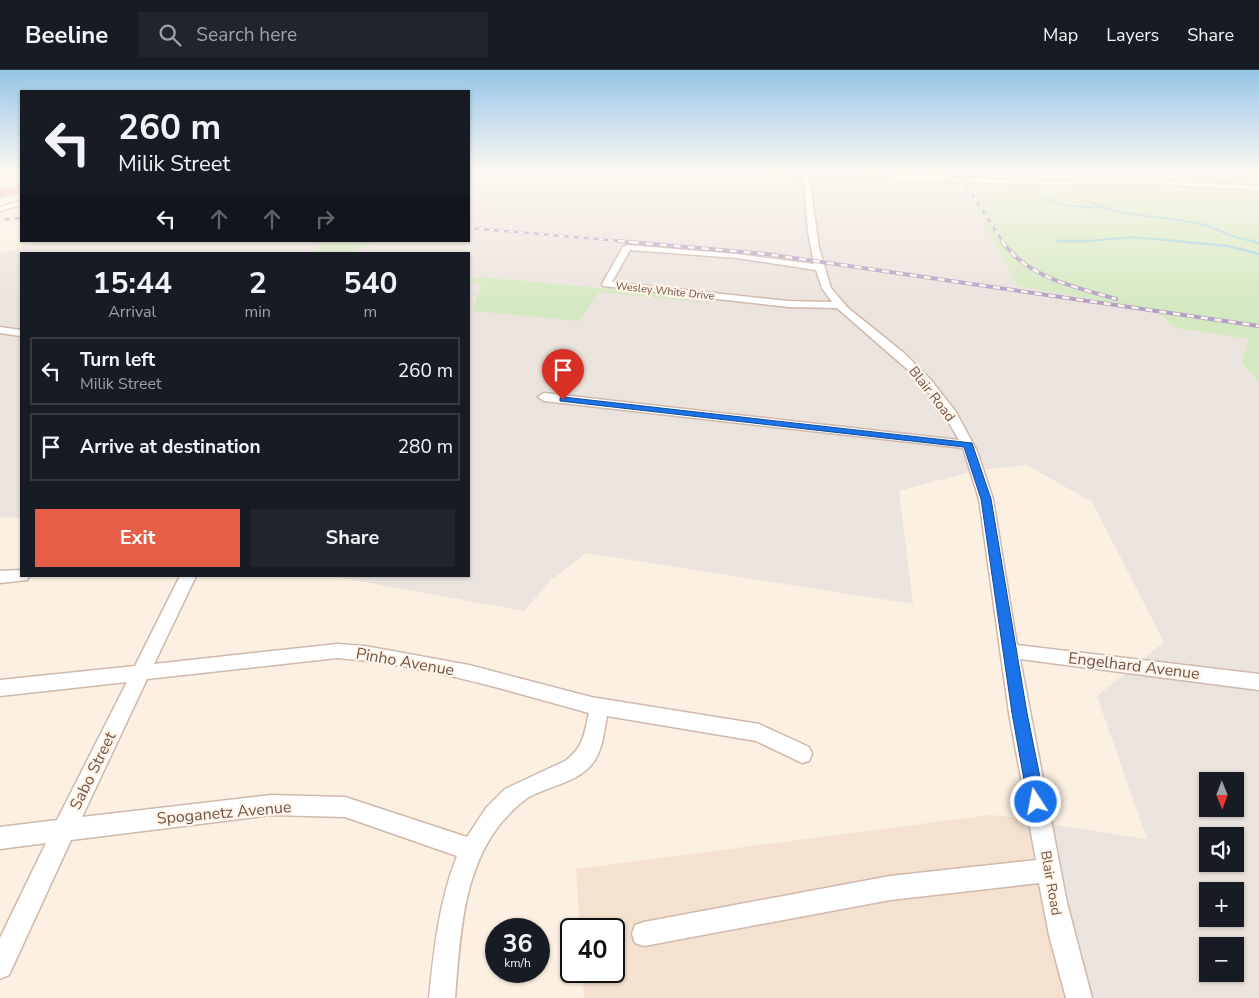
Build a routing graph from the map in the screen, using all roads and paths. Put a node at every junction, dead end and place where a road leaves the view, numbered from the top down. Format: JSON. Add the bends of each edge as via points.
{"nodes":[{"id":1,"x":811,"y":215,"type":"edge"},
{"id":2,"x":821,"y":268,"type":"junction"},
{"id":3,"x":841,"y":306,"type":"junction"},
{"id":4,"x":0,"y":330,"type":"edge"},
{"id":5,"x":20,"y":333,"type":"edge"},
{"id":6,"x":544,"y":397,"type":"dead end"},
{"id":7,"x":968,"y":445,"type":"junction"},
{"id":8,"x":20,"y":576,"type":"edge"},
{"id":9,"x":0,"y":577,"type":"edge"},
{"id":10,"x":188,"y":577,"type":"edge"},
{"id":11,"x":1010,"y":651,"type":"junction"},
{"id":12,"x":142,"y":672,"type":"junction"},
{"id":13,"x":1259,"y":682,"type":"edge"},
{"id":14,"x":0,"y":688,"type":"edge"},
{"id":15,"x":600,"y":706,"type":"junction"},
{"id":16,"x":802,"y":754,"type":"dead end"},
{"id":17,"x":64,"y":830,"type":"junction"},
{"id":18,"x":0,"y":838,"type":"edge"},
{"id":19,"x":472,"y":850,"type":"junction"},
{"id":20,"x":1049,"y":870,"type":"junction"},
{"id":21,"x":644,"y":934,"type":"dead end"},
{"id":22,"x":0,"y":966,"type":"edge"},
{"id":23,"x":442,"y":998,"type":"edge"},
{"id":24,"x":1079,"y":998,"type":"edge"}],
"edges":[{"from":1,"to":2,"type":"street","name":"Blair Road"},
{"from":2,"to":3,"type":"street","name":"Blair Road","via":[[826,286]]},
{"from":2,"to":3,"type":"street","name":"Wesley White Drive","via":[[737,256],[627,247],[606,284],[788,304]]},
{"from":3,"to":7,"type":"street","name":"Blair Road","via":[[911,365],[944,406]]},
{"from":4,"to":5,"type":"street"},
{"from":6,"to":7,"type":"street"},
{"from":7,"to":11,"type":"street","name":"Blair Road","via":[[986,499]]},
{"from":8,"to":9,"type":"street"},
{"from":10,"to":12,"type":"street","name":"Sabo Street"},
{"from":11,"to":13,"type":"street","name":"Engelhard Avenue"},
{"from":11,"to":20,"type":"street","name":"Blair Road"},
{"from":12,"to":14,"type":"street","name":"Pinho Avenue"},
{"from":12,"to":15,"type":"street","name":"Pinho Avenue","via":[[337,651],[365,653],[469,673]]},
{"from":12,"to":17,"type":"street","name":"Sabo Street"},
{"from":15,"to":16,"type":"street","name":"Pinho Avenue","via":[[759,733]]},
{"from":15,"to":19,"type":"street","via":[[588,753],[577,767],[528,786],[513,797],[486,825]]},
{"from":17,"to":18,"type":"street","name":"Spoganetz Avenue"},
{"from":17,"to":19,"type":"street","name":"Spoganetz Avenue","via":[[271,805],[344,807]]},
{"from":17,"to":22,"type":"street","name":"Sabo Street"},
{"from":19,"to":23,"type":"street","via":[[452,905]]},
{"from":20,"to":21,"type":"street","via":[[890,888]]},
{"from":20,"to":24,"type":"street","name":"Blair Road","via":[[1052,896]]}]}
